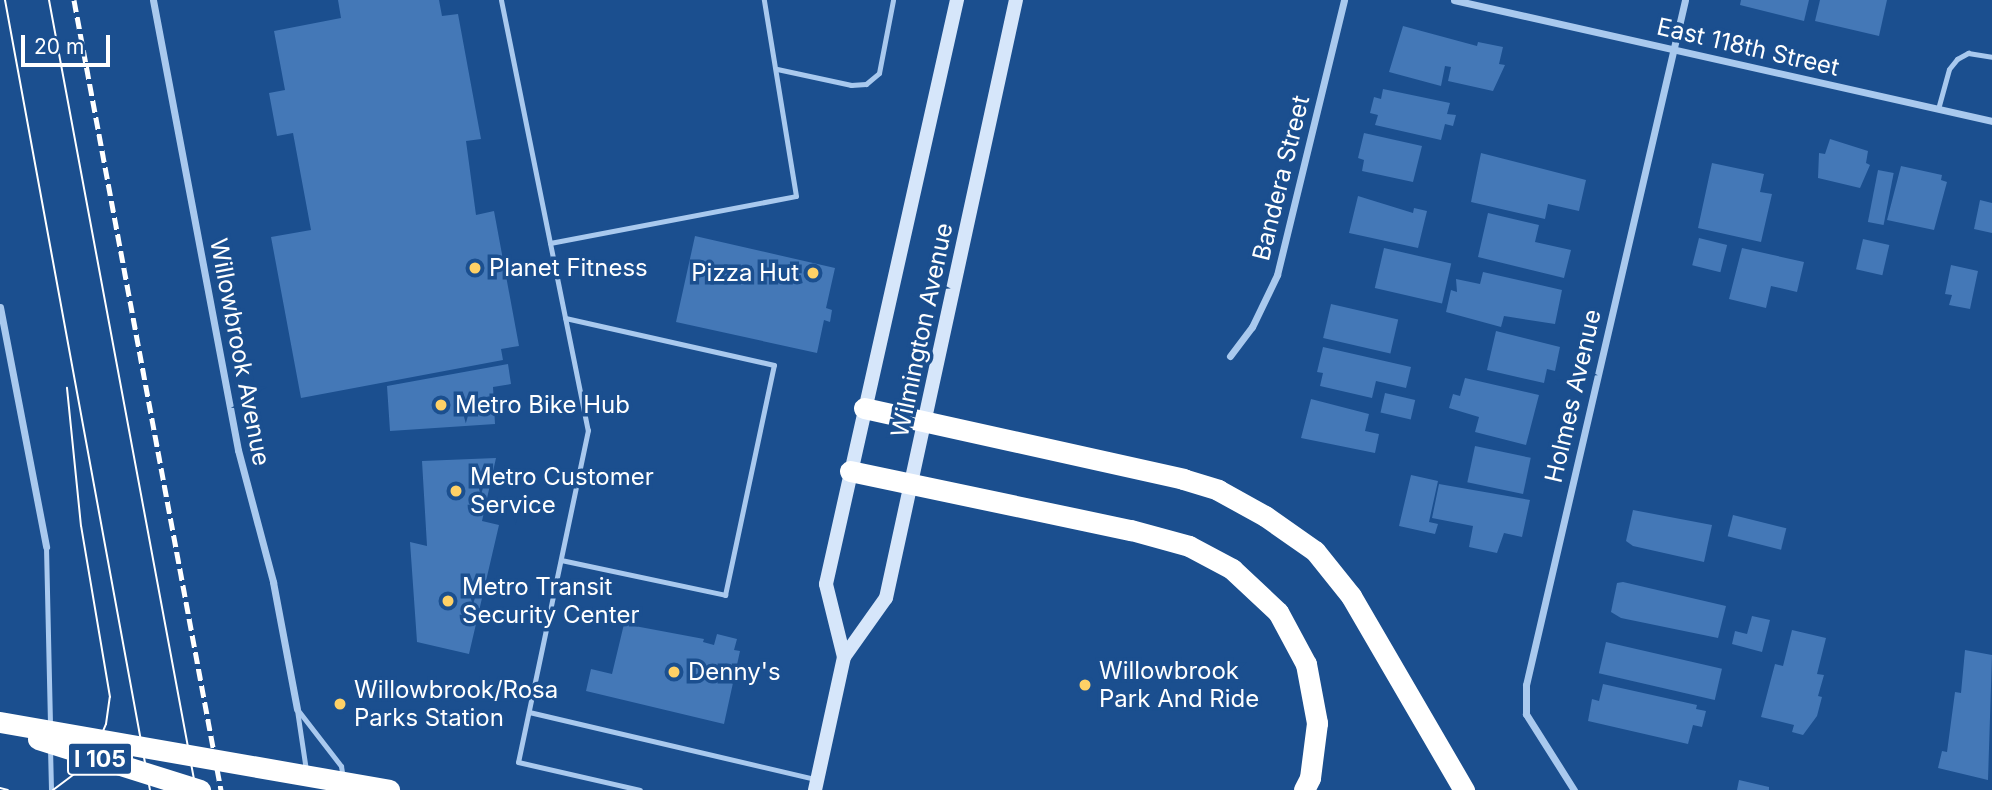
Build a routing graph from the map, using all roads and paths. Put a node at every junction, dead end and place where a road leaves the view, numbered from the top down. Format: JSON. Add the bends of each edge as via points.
{"nodes":[{"id":1,"x":153,"y":0,"type":"edge"},
{"id":2,"x":501,"y":0,"type":"edge"},
{"id":3,"x":764,"y":0,"type":"edge"},
{"id":4,"x":893,"y":0,"type":"edge"},
{"id":5,"x":957,"y":0,"type":"edge"},
{"id":6,"x":1016,"y":0,"type":"edge"},
{"id":7,"x":1344,"y":0,"type":"edge"},
{"id":8,"x":1454,"y":0,"type":"edge"},
{"id":9,"x":1685,"y":0,"type":"edge"},
{"id":10,"x":1672,"y":50,"type":"junction"},
{"id":11,"x":1992,"y":57,"type":"edge"},
{"id":12,"x":777,"y":69,"type":"junction"},
{"id":13,"x":1938,"y":109,"type":"junction"},
{"id":14,"x":1992,"y":121,"type":"edge"},
{"id":15,"x":550,"y":243,"type":"junction"},
{"id":16,"x":0,"y":307,"type":"edge"},
{"id":17,"x":565,"y":318,"type":"junction"},
{"id":18,"x":1230,"y":356,"type":"dead end"},
{"id":19,"x":864,"y":408,"type":"junction"},
{"id":20,"x":926,"y":421,"type":"junction"},
{"id":21,"x":850,"y":471,"type":"junction"},
{"id":22,"x":911,"y":484,"type":"junction"},
{"id":23,"x":46,"y":547,"type":"joint"},
{"id":24,"x":561,"y":560,"type":"junction"},
{"id":25,"x":844,"y":657,"type":"junction"},
{"id":26,"x":297,"y":709,"type":"junction"},
{"id":27,"x":529,"y":712,"type":"junction"},
{"id":28,"x":0,"y":722,"type":"edge"},
{"id":29,"x":0,"y":727,"type":"edge"},
{"id":30,"x":816,"y":785,"type":"edge"},
{"id":31,"x":51,"y":790,"type":"edge"},
{"id":32,"x":200,"y":790,"type":"edge"},
{"id":33,"x":309,"y":790,"type":"edge"},
{"id":34,"x":345,"y":790,"type":"edge"},
{"id":35,"x":389,"y":790,"type":"edge"},
{"id":36,"x":640,"y":790,"type":"edge"},
{"id":37,"x":1304,"y":790,"type":"edge"},
{"id":38,"x":1464,"y":790,"type":"edge"},
{"id":39,"x":1574,"y":790,"type":"edge"}],
"edges":[{"from":1,"to":26,"type":"street","name":"Willowbrook Avenue","via":[[238,450],[273,582]]},
{"from":2,"to":15,"type":"lane"},
{"from":3,"to":12,"type":"lane"},
{"from":4,"to":12,"type":"lane","via":[[879,73],[866,84]]},
{"from":5,"to":19,"type":"main road","name":"Wilmington Avenue"},
{"from":6,"to":20,"type":"main road","name":"Wilmington Avenue"},
{"from":7,"to":18,"type":"street","name":"Bandera Street","via":[[1277,275],[1252,327]]},
{"from":8,"to":10,"type":"street","name":"East 118th Street"},
{"from":9,"to":10,"type":"street","name":"Holmes Avenue"},
{"from":10,"to":13,"type":"street","name":"East 118th Street"},
{"from":10,"to":39,"type":"street","name":"Holmes Avenue","via":[[1526,685],[1526,714]]},
{"from":11,"to":13,"type":"lane","via":[[1968,53],[1957,59],[1949,69]]},
{"from":12,"to":15,"type":"lane","via":[[796,196]]},
{"from":13,"to":14,"type":"street","name":"East 118th Street"},
{"from":15,"to":17,"type":"lane"},
{"from":16,"to":23,"type":"street"},
{"from":17,"to":24,"type":"lane","via":[[588,430]]},
{"from":17,"to":24,"type":"lane","via":[[774,365],[725,595]]},
{"from":19,"to":20,"type":"highway"},
{"from":19,"to":21,"type":"main road","name":"Wilmington Avenue"},
{"from":20,"to":22,"type":"main road","name":"Wilmington Avenue"},
{"from":20,"to":38,"type":"highway","via":[[1183,479],[1218,490],[1265,516],[1315,551],[1351,596]]},
{"from":21,"to":22,"type":"highway"},
{"from":21,"to":25,"type":"main road","name":"Wilmington Avenue","via":[[826,584]]},
{"from":22,"to":25,"type":"main road","name":"Wilmington Avenue","via":[[886,598]]},
{"from":22,"to":37,"type":"highway","via":[[1131,530],[1189,546],[1232,569],[1278,612],[1306,664],[1317,723],[1310,778]]},
{"from":23,"to":31,"type":"lane"},
{"from":24,"to":27,"type":"lane"},
{"from":25,"to":30,"type":"main road","name":"Wilmington Avenue"},
{"from":26,"to":33,"type":"lane"},
{"from":26,"to":34,"type":"lane","via":[[341,766]]},
{"from":27,"to":30,"type":"lane"},
{"from":27,"to":36,"type":"lane","via":[[518,762]]},
{"from":28,"to":35,"type":"highway","bridge":true},
{"from":29,"to":32,"type":"highway","number":"I 105","bridge":true}]}
